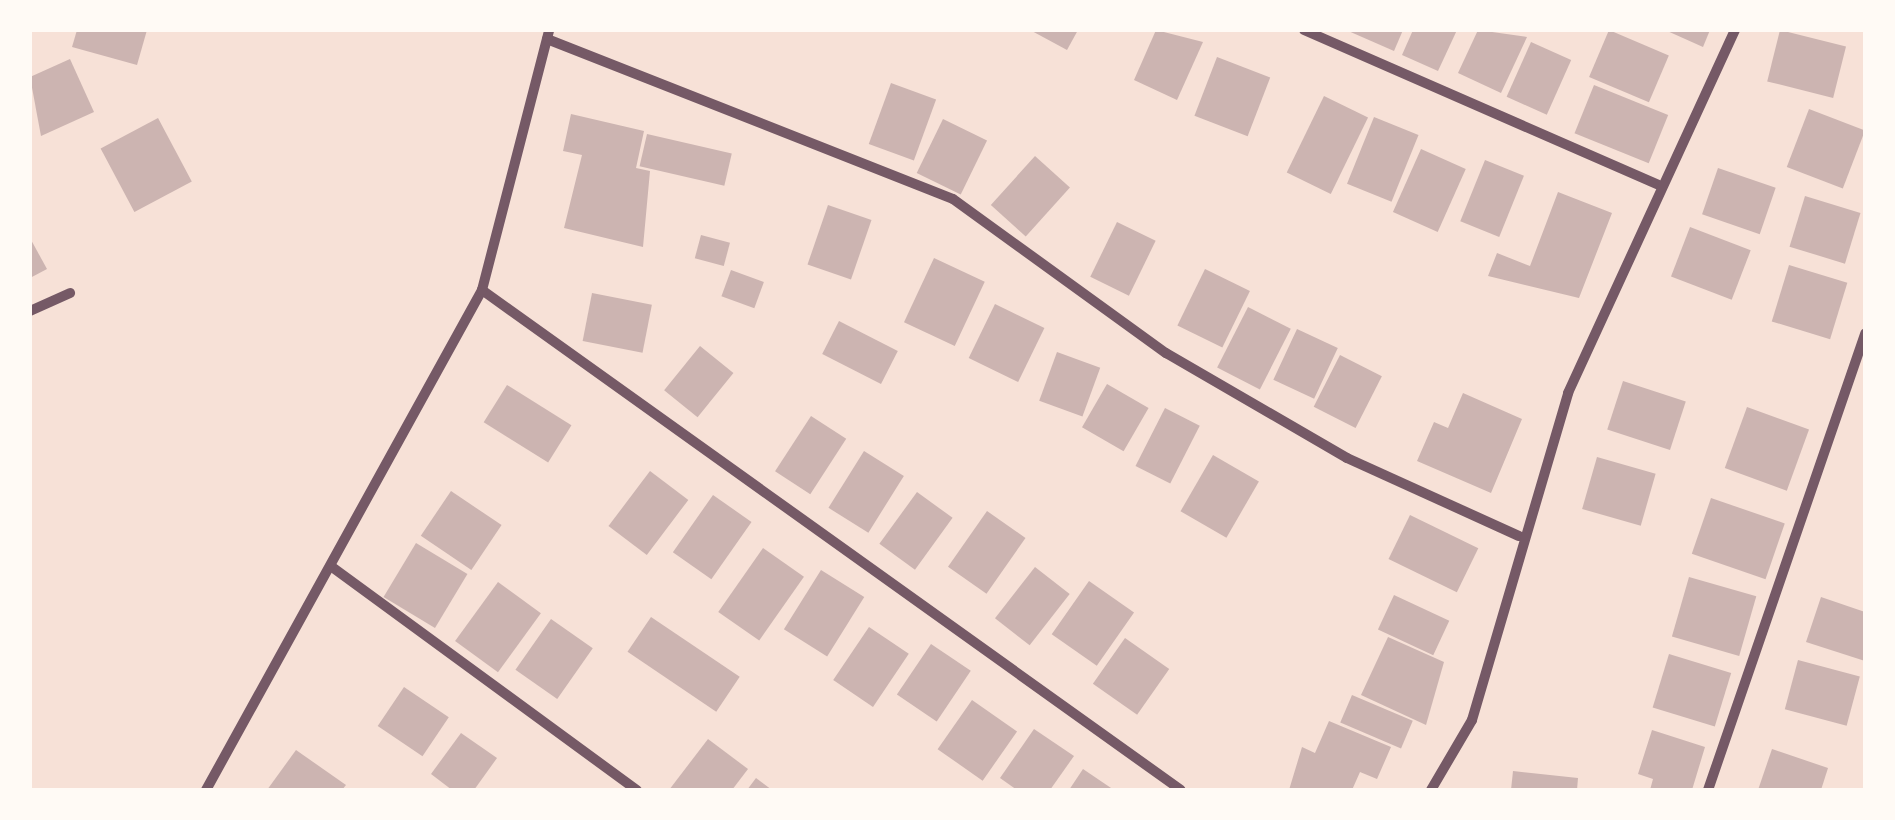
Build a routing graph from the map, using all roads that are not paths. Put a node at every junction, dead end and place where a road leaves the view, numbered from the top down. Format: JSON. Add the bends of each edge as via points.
{"nodes":[{"id":1,"x":1304,"y":30,"type":"edge"},
{"id":2,"x":1735,"y":30,"type":"edge"},
{"id":3,"x":548,"y":35,"type":"edge"},
{"id":4,"x":1658,"y":186,"type":"junction"},
{"id":5,"x":482,"y":290,"type":"junction"},
{"id":6,"x":70,"y":293,"type":"dead end"},
{"id":7,"x":30,"y":311,"type":"edge"},
{"id":8,"x":1865,"y":333,"type":"edge"},
{"id":9,"x":1519,"y":536,"type":"junction"},
{"id":10,"x":332,"y":566,"type":"junction"},
{"id":11,"x":206,"y":790,"type":"edge"},
{"id":12,"x":637,"y":790,"type":"edge"},
{"id":13,"x":1182,"y":790,"type":"edge"},
{"id":14,"x":1431,"y":790,"type":"edge"},
{"id":15,"x":1708,"y":790,"type":"edge"}],
"edges":[{"from":1,"to":4,"type":"street"},
{"from":2,"to":4,"type":"street"},
{"from":3,"to":5,"type":"street"},
{"from":3,"to":9,"type":"street","via":[[953,199],[1166,352],[1347,458]]},
{"from":4,"to":9,"type":"street","via":[[1568,393]]},
{"from":5,"to":10,"type":"street"},
{"from":5,"to":13,"type":"street"},
{"from":6,"to":7,"type":"street"},
{"from":8,"to":15,"type":"street"},
{"from":9,"to":14,"type":"street","via":[[1472,720]]},
{"from":10,"to":11,"type":"street"},
{"from":10,"to":12,"type":"street"}]}
